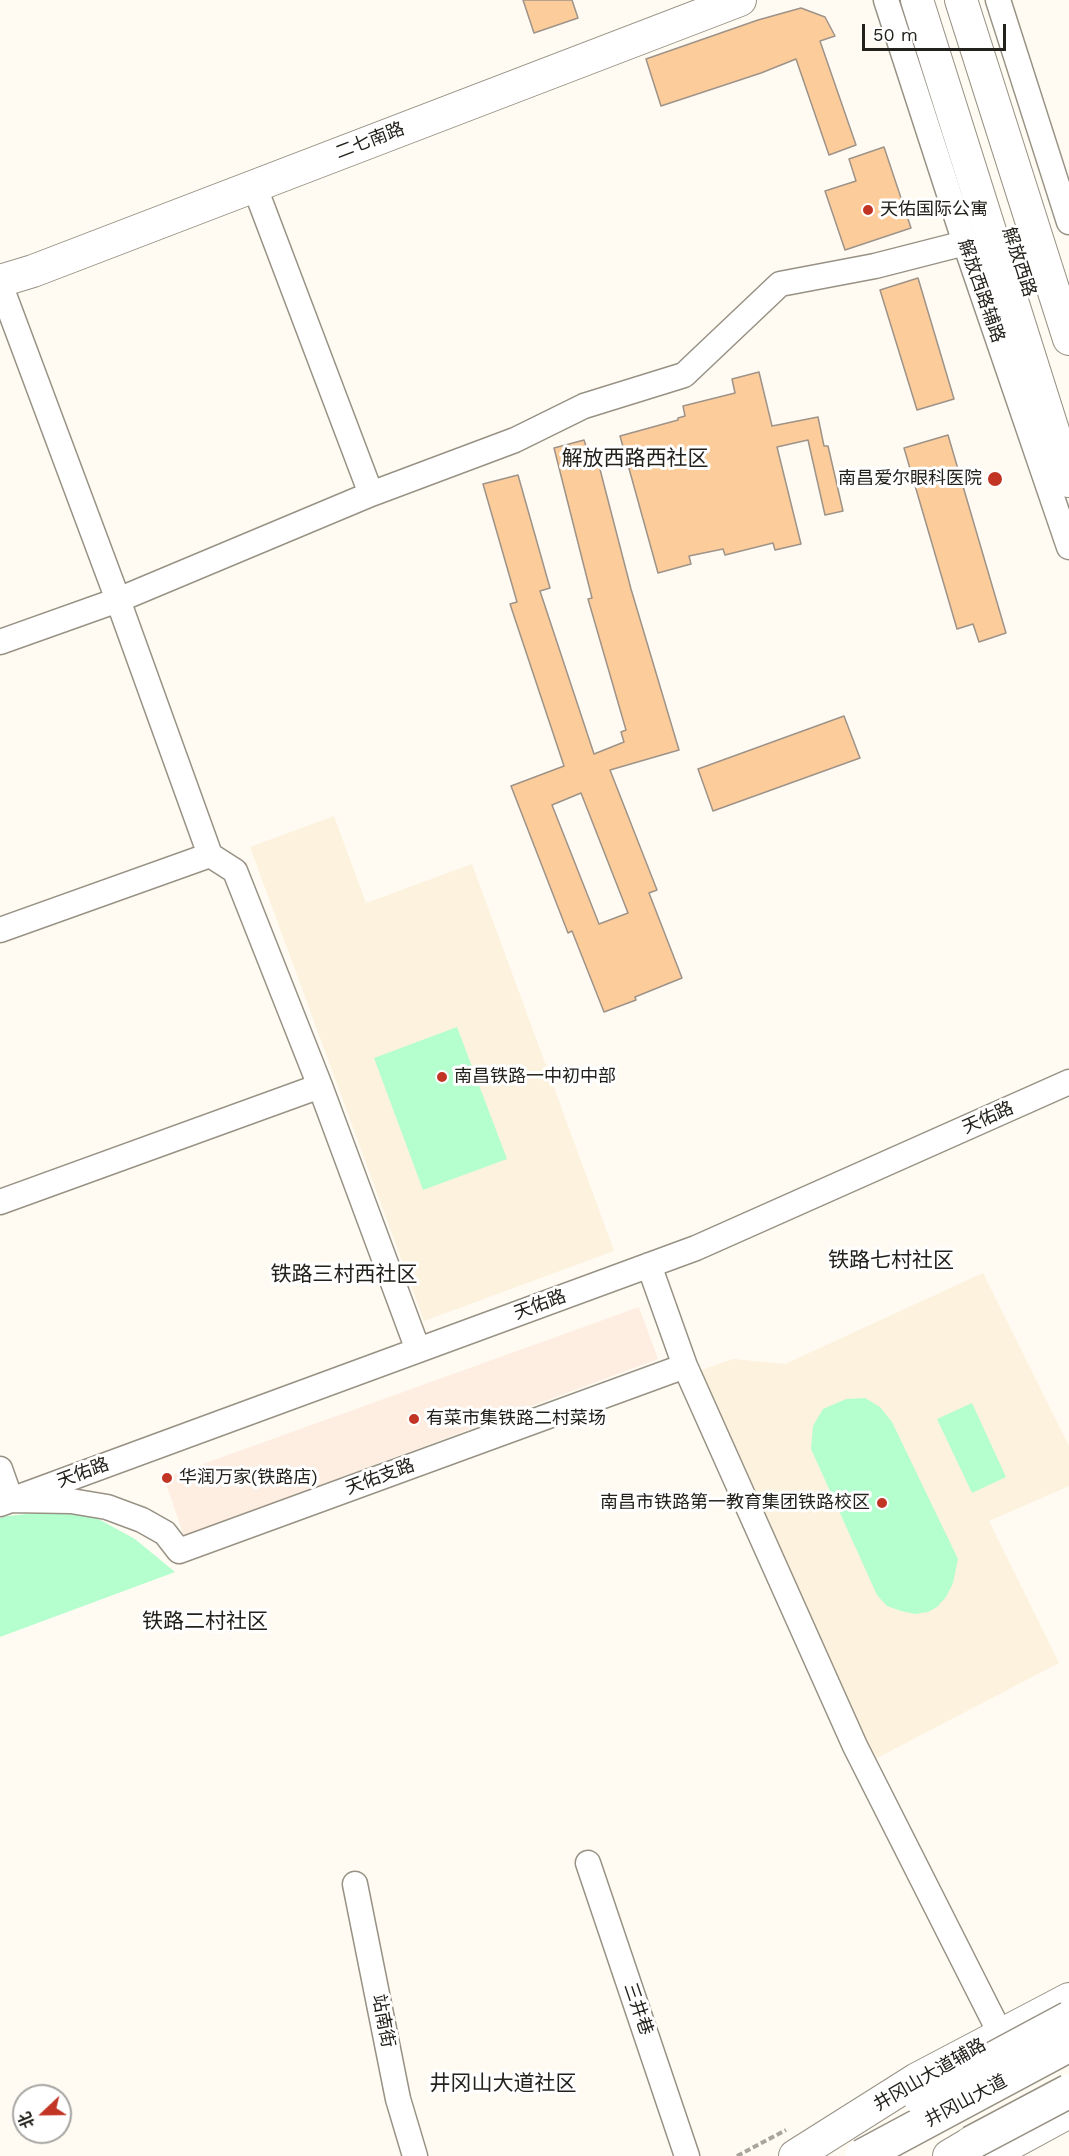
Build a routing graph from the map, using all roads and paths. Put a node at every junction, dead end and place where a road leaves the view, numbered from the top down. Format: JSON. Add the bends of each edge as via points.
{"nodes":[{"id":1,"x":684,"y":0,"type":"edge"},
{"id":2,"x":740,"y":0,"type":"edge"},
{"id":3,"x":886,"y":0,"type":"edge"},
{"id":4,"x":917,"y":0,"type":"edge"},
{"id":5,"x":936,"y":0,"type":"edge"},
{"id":6,"x":961,"y":0,"type":"edge"},
{"id":7,"x":979,"y":0,"type":"edge"},
{"id":8,"x":999,"y":0,"type":"edge"},
{"id":9,"x":254,"y":185,"type":"junction"},
{"id":10,"x":1069,"y":222,"type":"edge"},
{"id":11,"x":965,"y":243,"type":"junction"},
{"id":12,"x":0,"y":261,"type":"edge"},
{"id":13,"x":1069,"y":277,"type":"edge"},
{"id":14,"x":0,"y":283,"type":"edge"},
{"id":15,"x":1069,"y":339,"type":"edge"},
{"id":16,"x":1069,"y":422,"type":"edge"},
{"id":17,"x":1069,"y":481,"type":"edge"},
{"id":18,"x":371,"y":494,"type":"junction"},
{"id":19,"x":1069,"y":547,"type":"edge"},
{"id":20,"x":118,"y":600,"type":"junction"},
{"id":21,"x":0,"y":642,"type":"edge"},
{"id":22,"x":210,"y":855,"type":"junction"},
{"id":23,"x":0,"y":930,"type":"edge"},
{"id":24,"x":1069,"y":1082,"type":"edge"},
{"id":25,"x":320,"y":1086,"type":"junction"},
{"id":26,"x":0,"y":1202,"type":"edge"},
{"id":27,"x":649,"y":1265,"type":"junction"},
{"id":28,"x":418,"y":1350,"type":"junction"},
{"id":29,"x":685,"y":1366,"type":"junction"},
{"id":30,"x":0,"y":1469,"type":"edge"},
{"id":31,"x":5,"y":1502,"type":"edge"},
{"id":32,"x":588,"y":1863,"type":"dead end"},
{"id":33,"x":355,"y":1884,"type":"dead end"},
{"id":34,"x":1069,"y":1999,"type":"edge"},
{"id":35,"x":1069,"y":2018,"type":"edge"},
{"id":36,"x":1001,"y":2035,"type":"junction"},
{"id":37,"x":1069,"y":2045,"type":"edge"},
{"id":38,"x":1069,"y":2066,"type":"edge"},
{"id":39,"x":1069,"y":2091,"type":"edge"},
{"id":40,"x":908,"y":2104,"type":"junction"},
{"id":41,"x":1069,"y":2112,"type":"edge"},
{"id":42,"x":995,"y":2150,"type":"edge"},
{"id":43,"x":797,"y":2155,"type":"edge"},
{"id":44,"x":415,"y":2156,"type":"edge"},
{"id":45,"x":687,"y":2156,"type":"edge"},
{"id":46,"x":862,"y":2156,"type":"edge"},
{"id":47,"x":876,"y":2156,"type":"edge"},
{"id":48,"x":901,"y":2156,"type":"edge"}],
"edges":[{"from":1,"to":12,"type":"main road","name":"二七南路"},
{"from":2,"to":9,"type":"main road","name":"二七南路"},
{"from":3,"to":11,"type":"street","name":"解放西路辅路"},
{"from":4,"to":17,"type":"main road","name":"解放西路辅路"},
{"from":5,"to":16,"type":"main road","name":"解放西路"},
{"from":6,"to":15,"type":"main road","name":"解放西路"},
{"from":7,"to":13,"type":"main road"},
{"from":8,"to":10,"type":"street"},
{"from":9,"to":14,"type":"main road","name":"二七南路"},
{"from":9,"to":18,"type":"street"},
{"from":11,"to":18,"type":"street","via":[[780,284],[684,375],[584,406],[515,440]]},
{"from":11,"to":19,"type":"street","name":"解放西路辅路"},
{"from":14,"to":20,"type":"street"},
{"from":18,"to":20,"type":"street"},
{"from":20,"to":21,"type":"street"},
{"from":20,"to":22,"type":"street"},
{"from":22,"to":23,"type":"street"},
{"from":22,"to":25,"type":"street","via":[[235,872]]},
{"from":24,"to":27,"type":"street","name":"天佑路","via":[[696,1248]]},
{"from":25,"to":26,"type":"street"},
{"from":25,"to":28,"type":"street"},
{"from":27,"to":28,"type":"street","name":"天佑路"},
{"from":27,"to":29,"type":"street"},
{"from":28,"to":31,"type":"street","name":"天佑路"},
{"from":29,"to":31,"type":"street","name":"天佑支路","via":[[179,1551],[165,1533],[107,1507],[71,1501]]},
{"from":29,"to":36,"type":"street","via":[[855,1746]]},
{"from":30,"to":31,"type":"street"},
{"from":32,"to":45,"type":"street","name":"三井巷"},
{"from":33,"to":44,"type":"street","name":"站南街","via":[[398,2099]]},
{"from":34,"to":36,"type":"main road","name":"井冈山大道辅路"},
{"from":35,"to":40,"type":"highway","bridge":true},
{"from":36,"to":43,"type":"main road","name":"井冈山大道辅路","via":[[917,2079]]},
{"from":37,"to":46,"type":"highway","name":"井冈山大道","bridge":true},
{"from":38,"to":48,"type":"highway","name":"井冈山大道"},
{"from":39,"to":42,"type":"highway","bridge":true},
{"from":40,"to":43,"type":"main road"},
{"from":40,"to":47,"type":"main road","via":[[880,2120],[872,2138]]},
{"from":41,"to":42,"type":"main road"}]}
